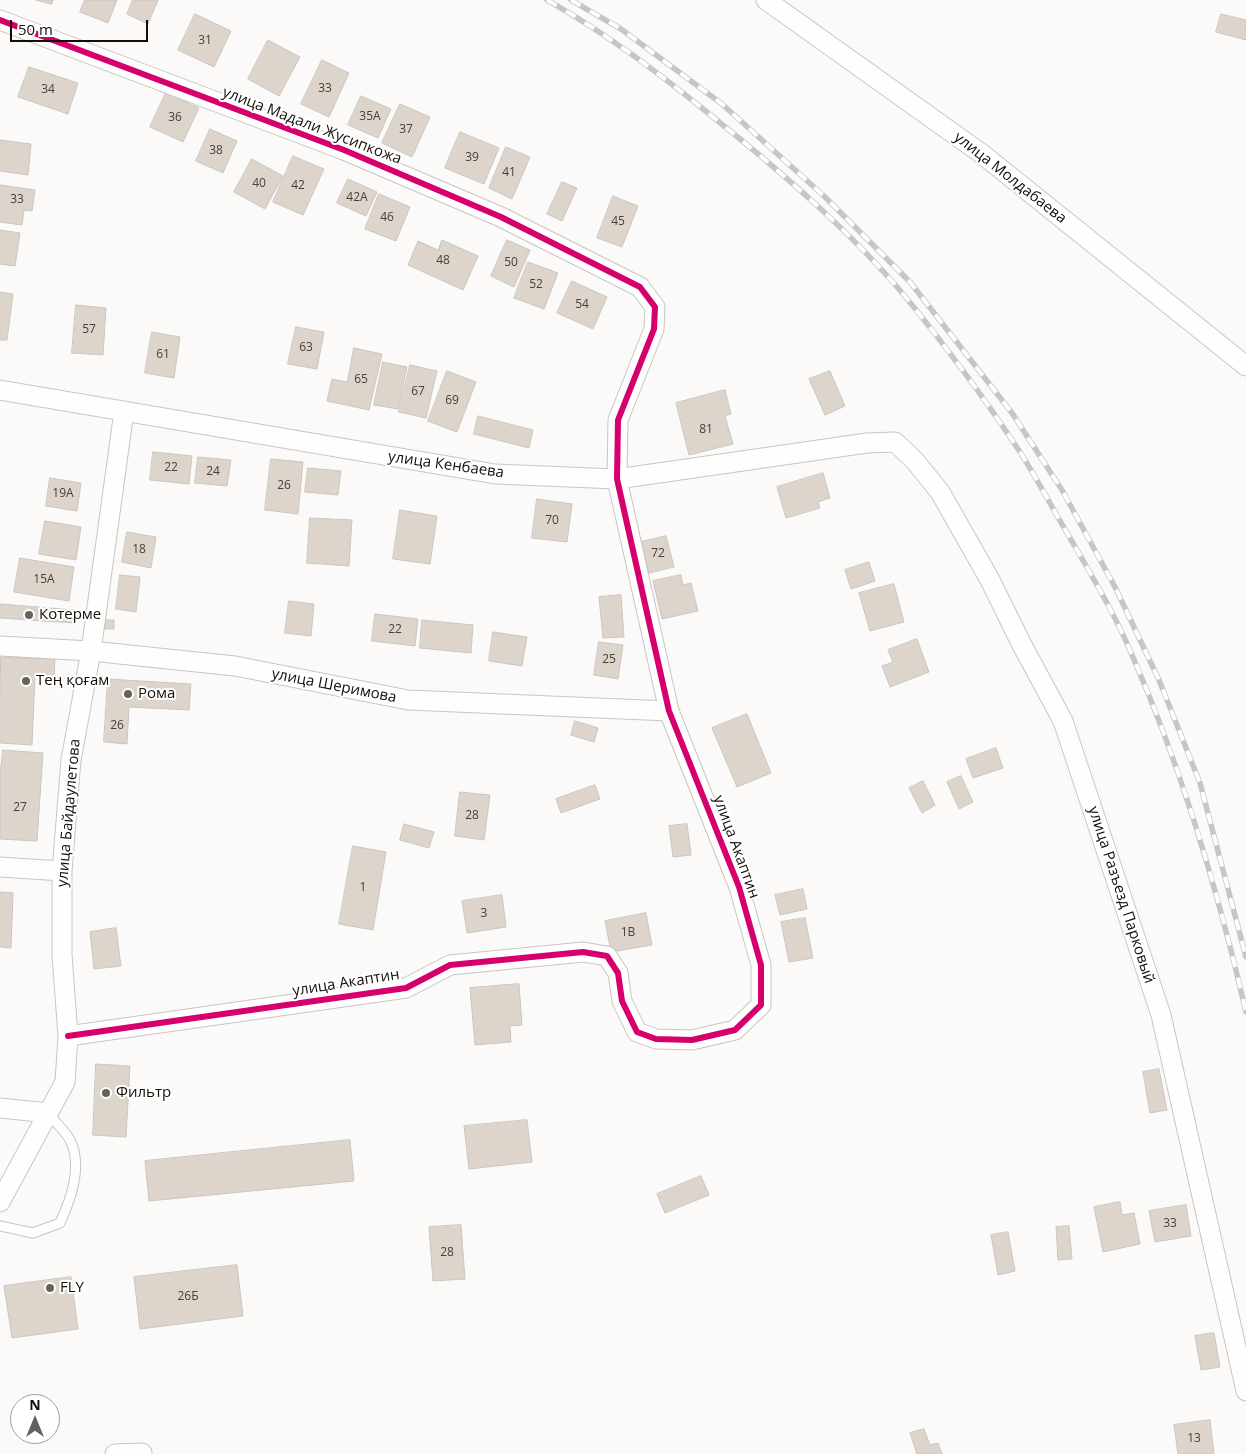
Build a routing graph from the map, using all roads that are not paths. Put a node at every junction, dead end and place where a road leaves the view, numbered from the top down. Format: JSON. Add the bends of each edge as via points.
{"nodes":[{"id":1,"x":766,"y":0,"type":"edge"},
{"id":2,"x":0,"y":20,"type":"edge"},
{"id":3,"x":655,"y":307,"type":"joint"},
{"id":4,"x":1246,"y":366,"type":"edge"},
{"id":5,"x":0,"y":390,"type":"edge"},
{"id":6,"x":124,"y":411,"type":"junction"},
{"id":7,"x":895,"y":442,"type":"joint"},
{"id":8,"x":617,"y":479,"type":"junction"},
{"id":9,"x":0,"y":646,"type":"edge"},
{"id":10,"x":92,"y":651,"type":"junction"},
{"id":11,"x":669,"y":711,"type":"junction"},
{"id":12,"x":0,"y":867,"type":"edge"},
{"id":13,"x":62,"y":871,"type":"junction"},
{"id":14,"x":68,"y":1036,"type":"junction"},
{"id":15,"x":0,"y":1108,"type":"edge"},
{"id":16,"x":48,"y":1113,"type":"junction"},
{"id":17,"x":0,"y":1202,"type":"edge"},
{"id":18,"x":0,"y":1226,"type":"edge"},
{"id":19,"x":1246,"y":1391,"type":"edge"},
{"id":20,"x":142,"y":1453,"type":"edge"},
{"id":21,"x":115,"y":1454,"type":"edge"}],
"edges":[{"from":1,"to":4,"type":"street","name":"улица Молдабаева","via":[[982,154]]},
{"from":2,"to":3,"type":"street","name":"улица Мадали Жусипкожа","via":[[344,150],[501,217],[640,287]]},
{"from":3,"to":8,"type":"street","name":"улица Акаптин","via":[[654,328],[618,420]]},
{"from":5,"to":6,"type":"street","name":"улица Кенбаева"},
{"from":6,"to":8,"type":"street","name":"улица Кенбаева","via":[[494,474]]},
{"from":6,"to":10,"type":"street","name":"улица Байдаулетова"},
{"from":7,"to":8,"type":"street","name":"улица Кенбаева","via":[[867,443]]},
{"from":7,"to":19,"type":"street","name":"улица Разъезд Парковый","via":[[940,492],[1063,721],[1161,1015]]},
{"from":8,"to":11,"type":"street","name":"улица Акаптин"},
{"from":9,"to":10,"type":"street","name":"улица Шеримова"},
{"from":10,"to":11,"type":"street","name":"улица Шеримова","via":[[235,666],[408,700]]},
{"from":10,"to":13,"type":"street","name":"улица Байдаулетова","via":[[72,760]]},
{"from":11,"to":14,"type":"street","name":"улица Акаптин","via":[[739,887],[761,965],[761,1004],[735,1030],[692,1040],[656,1039],[637,1032],[622,1001],[618,973],[607,956],[583,952],[450,965],[406,988]]},
{"from":12,"to":13,"type":"street"},
{"from":13,"to":14,"type":"street","name":"улица Байдаулетова","via":[[62,956]]},
{"from":14,"to":16,"type":"street","name":"улица Байдаулетова","via":[[65,1082]]},
{"from":15,"to":16,"type":"street"},
{"from":16,"to":17,"type":"street","name":"улица Байдаулетова"},
{"from":16,"to":18,"type":"lane","via":[[70,1140],[77,1165],[68,1205],[60,1223],[33,1233]]},
{"from":20,"to":21,"type":"street"}]}
